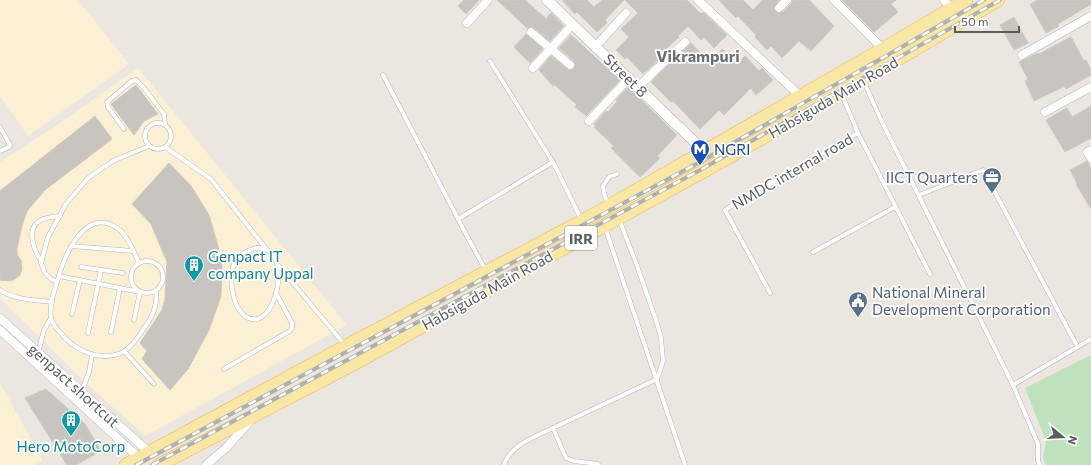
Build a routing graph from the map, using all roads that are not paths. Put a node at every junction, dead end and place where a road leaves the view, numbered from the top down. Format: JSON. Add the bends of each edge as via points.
{"nodes":[{"id":1,"x":488,"y":0,"type":"edge"},
{"id":2,"x":547,"y":0,"type":"edge"},
{"id":3,"x":698,"y":0,"type":"edge"},
{"id":4,"x":787,"y":0,"type":"edge"},
{"id":5,"x":834,"y":0,"type":"edge"},
{"id":6,"x":966,"y":0,"type":"edge"},
{"id":7,"x":998,"y":0,"type":"edge"},
{"id":8,"x":948,"y":4,"type":"edge"},
{"id":9,"x":779,"y":8,"type":"dead end"},
{"id":10,"x":626,"y":13,"type":"dead end"},
{"id":11,"x":1091,"y":16,"type":"edge"},
{"id":12,"x":467,"y":23,"type":"dead end"},
{"id":13,"x":573,"y":24,"type":"junction"},
{"id":14,"x":531,"y":32,"type":"dead end"},
{"id":15,"x":685,"y":42,"type":"dead end"},
{"id":16,"x":596,"y":46,"type":"junction"},
{"id":17,"x":552,"y":49,"type":"junction"},
{"id":18,"x":884,"y":49,"type":"junction"},
{"id":19,"x":1022,"y":55,"type":"dead end"},
{"id":20,"x":490,"y":62,"type":"dead end"},
{"id":21,"x":570,"y":65,"type":"dead end"},
{"id":22,"x":533,"y":68,"type":"dead end"},
{"id":23,"x":383,"y":75,"type":"dead end"},
{"id":24,"x":629,"y":78,"type":"junction"},
{"id":25,"x":863,"y":80,"type":"junction"},
{"id":26,"x":638,"y":87,"type":"junction"},
{"id":27,"x":1091,"y":87,"type":"edge"},
{"id":28,"x":841,"y":93,"type":"junction"},
{"id":29,"x":800,"y":96,"type":"junction"},
{"id":30,"x":1045,"y":112,"type":"dead end"},
{"id":31,"x":589,"y":121,"type":"dead end"},
{"id":32,"x":165,"y":124,"type":"junction"},
{"id":33,"x":0,"y":127,"type":"edge"},
{"id":34,"x":124,"y":129,"type":"dead end"},
{"id":35,"x":858,"y":133,"type":"junction"},
{"id":36,"x":149,"y":146,"type":"junction"},
{"id":37,"x":165,"y":147,"type":"junction"},
{"id":38,"x":1091,"y":150,"type":"edge"},
{"id":39,"x":0,"y":151,"type":"edge"},
{"id":40,"x":705,"y":152,"type":"junction"},
{"id":41,"x":1091,"y":158,"type":"edge"},
{"id":42,"x":553,"y":162,"type":"junction"},
{"id":43,"x":617,"y":174,"type":"dead end"},
{"id":44,"x":919,"y":195,"type":"junction"},
{"id":45,"x":609,"y":206,"type":"junction"},
{"id":46,"x":895,"y":207,"type":"junction"},
{"id":47,"x":60,"y":216,"type":"junction"},
{"id":48,"x":618,"y":217,"type":"junction"},
{"id":49,"x":458,"y":219,"type":"junction"},
{"id":50,"x":582,"y":221,"type":"junction"},
{"id":51,"x":605,"y":225,"type":"junction"},
{"id":52,"x":72,"y":246,"type":"junction"},
{"id":53,"x":133,"y":250,"type":"junction"},
{"id":54,"x":267,"y":250,"type":"junction"},
{"id":55,"x":813,"y":252,"type":"dead end"},
{"id":56,"x":41,"y":261,"type":"junction"},
{"id":57,"x":139,"y":263,"type":"junction"},
{"id":58,"x":277,"y":265,"type":"junction"},
{"id":59,"x":81,"y":267,"type":"dead end"},
{"id":60,"x":101,"y":270,"type":"junction"},
{"id":61,"x":487,"y":272,"type":"junction"},
{"id":62,"x":123,"y":273,"type":"dead end"},
{"id":63,"x":930,"y":274,"type":"dead end"},
{"id":64,"x":59,"y":276,"type":"junction"},
{"id":65,"x":80,"y":280,"type":"junction"},
{"id":66,"x":57,"y":282,"type":"junction"},
{"id":67,"x":98,"y":284,"type":"junction"},
{"id":68,"x":120,"y":288,"type":"junction"},
{"id":69,"x":0,"y":290,"type":"edge"},
{"id":70,"x":156,"y":290,"type":"junction"},
{"id":71,"x":140,"y":292,"type":"junction"},
{"id":72,"x":276,"y":292,"type":"junction"},
{"id":73,"x":770,"y":293,"type":"dead end"},
{"id":74,"x":52,"y":302,"type":"junction"},
{"id":75,"x":72,"y":314,"type":"dead end"},
{"id":76,"x":0,"y":318,"type":"edge"},
{"id":77,"x":51,"y":318,"type":"junction"},
{"id":78,"x":134,"y":320,"type":"dead end"},
{"id":79,"x":0,"y":330,"type":"edge"},
{"id":80,"x":112,"y":332,"type":"dead end"},
{"id":81,"x":88,"y":334,"type":"dead end"},
{"id":82,"x":1091,"y":338,"type":"edge"},
{"id":83,"x":349,"y":344,"type":"junction"},
{"id":84,"x":1077,"y":346,"type":"junction"},
{"id":85,"x":124,"y":351,"type":"junction"},
{"id":86,"x":38,"y":352,"type":"junction"},
{"id":87,"x":92,"y":355,"type":"junction"},
{"id":88,"x":32,"y":360,"type":"junction"},
{"id":89,"x":359,"y":360,"type":"junction"},
{"id":90,"x":224,"y":369,"type":"dead end"},
{"id":91,"x":657,"y":379,"type":"junction"},
{"id":92,"x":154,"y":384,"type":"dead end"},
{"id":93,"x":1013,"y":385,"type":"junction"},
{"id":94,"x":81,"y":392,"type":"junction"},
{"id":95,"x":78,"y":401,"type":"junction"},
{"id":96,"x":257,"y":414,"type":"junction"},
{"id":97,"x":553,"y":428,"type":"junction"},
{"id":98,"x":144,"y":455,"type":"junction"},
{"id":99,"x":598,"y":464,"type":"dead end"},
{"id":100,"x":126,"y":465,"type":"edge"},
{"id":101,"x":158,"y":465,"type":"edge"},
{"id":102,"x":206,"y":465,"type":"edge"},
{"id":103,"x":504,"y":465,"type":"edge"},
{"id":104,"x":685,"y":465,"type":"edge"},
{"id":105,"x":1040,"y":465,"type":"edge"}],
"edges":[{"from":1,"to":12,"type":"street"},
{"from":2,"to":13,"type":"street","name":"Street 8"},
{"from":3,"to":29,"type":"street"},
{"from":4,"to":9,"type":"street"},
{"from":5,"to":18,"type":"street"},
{"from":6,"to":8,"type":"main road","name":"Habsiguda Main Road","number":"IRR"},
{"from":7,"to":25,"type":"main road","name":"Habsiguda Main Road","number":"IRR"},
{"from":8,"to":18,"type":"main road","name":"Habsiguda Main Road","number":"IRR"},
{"from":10,"to":16,"type":"street"},
{"from":11,"to":19,"type":"street"},
{"from":13,"to":16,"type":"street","name":"Street 8"},
{"from":13,"to":17,"type":"street"},
{"from":14,"to":17,"type":"street"},
{"from":15,"to":26,"type":"street"},
{"from":16,"to":24,"type":"street","name":"Street 8"},
{"from":17,"to":21,"type":"street"},
{"from":17,"to":22,"type":"street"},
{"from":18,"to":29,"type":"main road","name":"Habsiguda Main Road","number":"IRR"},
{"from":20,"to":42,"type":"lane"},
{"from":23,"to":49,"type":"lane"},
{"from":24,"to":26,"type":"street","name":"Street 8"},
{"from":24,"to":31,"type":"street"},
{"from":25,"to":28,"type":"main road","name":"Habsiguda Main Road","number":"IRR"},
{"from":25,"to":44,"type":"lane"},
{"from":26,"to":40,"type":"street","name":"Street 8"},
{"from":27,"to":30,"type":"street"},
{"from":28,"to":35,"type":"lane","name":"NMDC internal road"},
{"from":28,"to":48,"type":"main road","name":"Habsiguda Main Road","number":"IRR"},
{"from":29,"to":40,"type":"main road","name":"Habsiguda Main Road","number":"IRR"},
{"from":32,"to":34,"type":"lane","via":[[164,114],[136,80],[107,102]]},
{"from":32,"to":36,"type":"lane","via":[[156,122],[146,130],[145,138]]},
{"from":32,"to":37,"type":"lane","via":[[171,135],[171,140]]},
{"from":33,"to":39,"type":"lane","via":[[10,145]]},
{"from":35,"to":46,"type":"lane","name":"NMDC internal road"},
{"from":35,"to":73,"type":"lane","name":"NMDC internal road","via":[[725,210]]},
{"from":36,"to":37,"type":"lane","via":[[157,149]]},
{"from":36,"to":47,"type":"lane","via":[[115,160],[87,179],[66,204]]},
{"from":37,"to":54,"type":"lane","via":[[211,179]]},
{"from":38,"to":41,"type":"street","via":[[1088,152]]},
{"from":40,"to":45,"type":"main road","name":"Habsiguda Main Road","number":"IRR"},
{"from":42,"to":49,"type":"lane"},
{"from":42,"to":50,"type":"lane"},
{"from":43,"to":45,"type":"lane","via":[[609,177],[603,186]]},
{"from":44,"to":84,"type":"lane","via":[[983,170]]},
{"from":44,"to":93,"type":"lane"},
{"from":45,"to":50,"type":"main road","name":"Habsiguda Main Road","number":"IRR"},
{"from":46,"to":55,"type":"lane"},
{"from":46,"to":63,"type":"lane","name":"NMDC internal road"},
{"from":47,"to":56,"type":"lane","via":[[48,237]]},
{"from":47,"to":56,"type":"lane","via":[[38,221],[35,225],[32,233],[36,254]]},
{"from":48,"to":51,"type":"main road","name":"Habsiguda Main Road","number":"IRR"},
{"from":48,"to":91,"type":"lane","via":[[661,338],[663,356]]},
{"from":49,"to":61,"type":"lane"},
{"from":50,"to":61,"type":"main road","name":"Habsiguda Main Road","number":"IRR"},
{"from":51,"to":89,"type":"main road","name":"Habsiguda Main Road","number":"IRR"},
{"from":51,"to":91,"type":"lane"},
{"from":52,"to":53,"type":"lane"},
{"from":52,"to":53,"type":"lane","via":[[81,232],[96,223],[105,223],[120,231]]},
{"from":52,"to":64,"type":"lane","via":[[64,259]]},
{"from":53,"to":57,"type":"lane"},
{"from":54,"to":58,"type":"lane"},
{"from":54,"to":72,"type":"lane","via":[[256,248],[237,259],[234,264],[232,291],[235,302],[245,316],[253,319],[262,317],[269,310]]},
{"from":56,"to":66,"type":"lane","via":[[45,272]]},
{"from":57,"to":70,"type":"lane","via":[[146,261],[159,267],[163,277]]},
{"from":57,"to":71,"type":"lane","via":[[130,277],[134,287]]},
{"from":58,"to":72,"type":"lane"},
{"from":58,"to":83,"type":"lane"},
{"from":59,"to":60,"type":"lane"},
{"from":60,"to":62,"type":"lane"},
{"from":60,"to":67,"type":"lane"},
{"from":61,"to":83,"type":"main road","name":"Habsiguda Main Road","number":"IRR"},
{"from":64,"to":65,"type":"lane"},
{"from":64,"to":66,"type":"lane"},
{"from":65,"to":67,"type":"lane"},
{"from":65,"to":75,"type":"lane"},
{"from":66,"to":74,"type":"lane"},
{"from":67,"to":68,"type":"lane"},
{"from":67,"to":81,"type":"lane"},
{"from":68,"to":71,"type":"lane"},
{"from":68,"to":80,"type":"lane"},
{"from":69,"to":74,"type":"lane","via":[[14,296]]},
{"from":70,"to":71,"type":"lane"},
{"from":70,"to":85,"type":"lane","via":[[154,313],[142,332]]},
{"from":71,"to":78,"type":"lane"},
{"from":72,"to":90,"type":"lane","via":[[292,323],[290,332]]},
{"from":74,"to":77,"type":"lane"},
{"from":76,"to":86,"type":"street","name":"genpact shortcut"},
{"from":77,"to":86,"type":"lane","via":[[44,330]]},
{"from":77,"to":87,"type":"lane","via":[[71,344]]},
{"from":79,"to":88,"type":"street"},
{"from":82,"to":84,"type":"lane"},
{"from":83,"to":89,"type":"main road"},
{"from":83,"to":98,"type":"main road","name":"Habsiguda Main Road","number":"IRR"},
{"from":84,"to":93,"type":"lane"},
{"from":85,"to":87,"type":"lane","via":[[106,356]]},
{"from":85,"to":92,"type":"lane"},
{"from":86,"to":88,"type":"lane"},
{"from":86,"to":94,"type":"street","name":"genpact shortcut"},
{"from":87,"to":94,"type":"lane"},
{"from":88,"to":95,"type":"street"},
{"from":89,"to":96,"type":"main road","name":"Habsiguda Main Road","number":"IRR"},
{"from":91,"to":97,"type":"lane"},
{"from":91,"to":104,"type":"lane"},
{"from":93,"to":105,"type":"lane","via":[[1038,444]]},
{"from":94,"to":95,"type":"lane"},
{"from":94,"to":98,"type":"street","name":"genpact shortcut"},
{"from":95,"to":98,"type":"street"},
{"from":96,"to":101,"type":"main road","name":"Habsiguda Main Road","number":"IRR"},
{"from":96,"to":102,"type":"street","via":[[226,448]]},
{"from":97,"to":99,"type":"lane","via":[[566,458]]},
{"from":97,"to":103,"type":"lane","via":[[513,450]]},
{"from":98,"to":100,"type":"main road","name":"Habsiguda Main Road","number":"IRR"}]}
